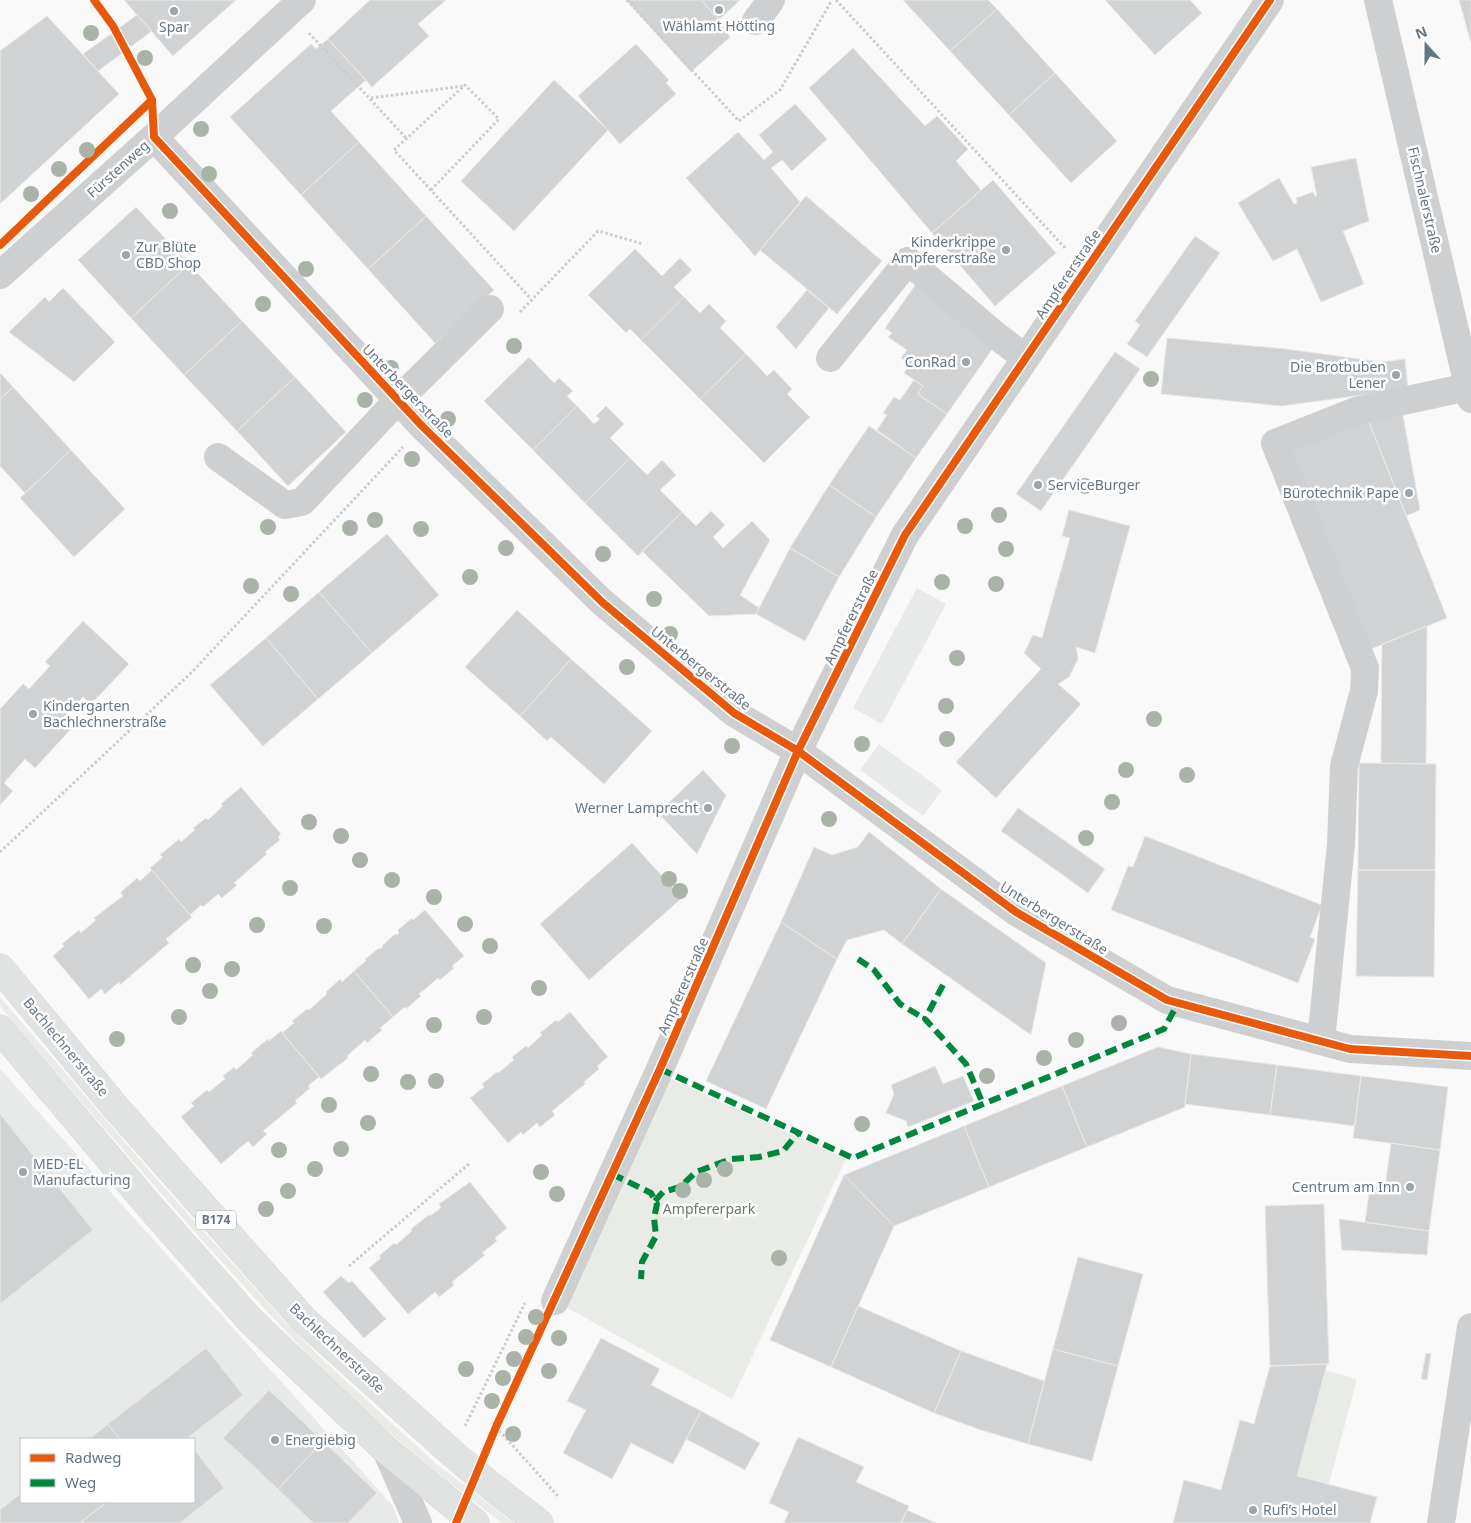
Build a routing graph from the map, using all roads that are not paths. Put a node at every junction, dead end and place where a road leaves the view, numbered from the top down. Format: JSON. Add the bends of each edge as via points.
{"nodes":[{"id":1,"x":1270,"y":0,"type":"edge"},
{"id":2,"x":1378,"y":0,"type":"edge"},
{"id":3,"x":295,"y":6,"type":"edge"},
{"id":4,"x":154,"y":137,"type":"junction"},
{"id":5,"x":0,"y":275,"type":"edge"},
{"id":6,"x":490,"y":309,"type":"dead end"},
{"id":7,"x":830,"y":358,"type":"dead end"},
{"id":8,"x":1026,"y":358,"type":"junction"},
{"id":9,"x":1470,"y":393,"type":"edge"},
{"id":10,"x":398,"y":400,"type":"junction"},
{"id":11,"x":218,"y":457,"type":"dead end"},
{"id":12,"x":798,"y":751,"type":"junction"},
{"id":13,"x":0,"y":968,"type":"edge"},
{"id":14,"x":0,"y":1029,"type":"edge"},
{"id":15,"x":1320,"y":1041,"type":"junction"},
{"id":16,"x":1471,"y":1056,"type":"edge"},
{"id":17,"x":555,"y":1301,"type":"road end"},
{"id":18,"x":1471,"y":1326,"type":"edge"},
{"id":19,"x":386,"y":1450,"type":"junction"},
{"id":20,"x":418,"y":1523,"type":"edge"},
{"id":21,"x":475,"y":1523,"type":"edge"},
{"id":22,"x":539,"y":1523,"type":"edge"},
{"id":23,"x":1440,"y":1523,"type":"edge"}],
"edges":[{"from":1,"to":8,"type":"street","name":"Ampfererstraße"},
{"from":2,"to":9,"type":"street","name":"Fischnalerstraße"},
{"from":3,"to":4,"type":"street","name":"Fürstenweg"},
{"from":4,"to":5,"type":"street","name":"Fürstenweg"},
{"from":4,"to":10,"type":"street","name":"Unterbergerstraße"},
{"from":6,"to":10,"type":"street"},
{"from":7,"to":8,"type":"street","via":[[908,261]]},
{"from":8,"to":12,"type":"street","name":"Ampfererstraße","via":[[905,535]]},
{"from":9,"to":15,"type":"street","via":[[1356,411],[1275,443],[1365,668],[1364,690],[1344,766],[1341,844]]},
{"from":10,"to":11,"type":"street","via":[[302,502],[285,506]]},
{"from":10,"to":12,"type":"street","name":"Unterbergerstraße","via":[[602,602],[734,713]]},
{"from":12,"to":15,"type":"street","name":"Unterbergerstraße","via":[[1016,912],[1168,1000]]},
{"from":12,"to":17,"type":"street","name":"Ampfererstraße"},
{"from":13,"to":22,"type":"main road","name":"Bachlechnerstraße","number":"B174","via":[[117,1108],[304,1320],[452,1454]]},
{"from":14,"to":19,"type":"main road","number":"B174","via":[[250,1320]]},
{"from":15,"to":16,"type":"street","name":"Unterbergerstraße","via":[[1350,1049]]},
{"from":18,"to":23,"type":"street"},
{"from":19,"to":20,"type":"street"},
{"from":19,"to":21,"type":"main road","number":"B174"}]}
